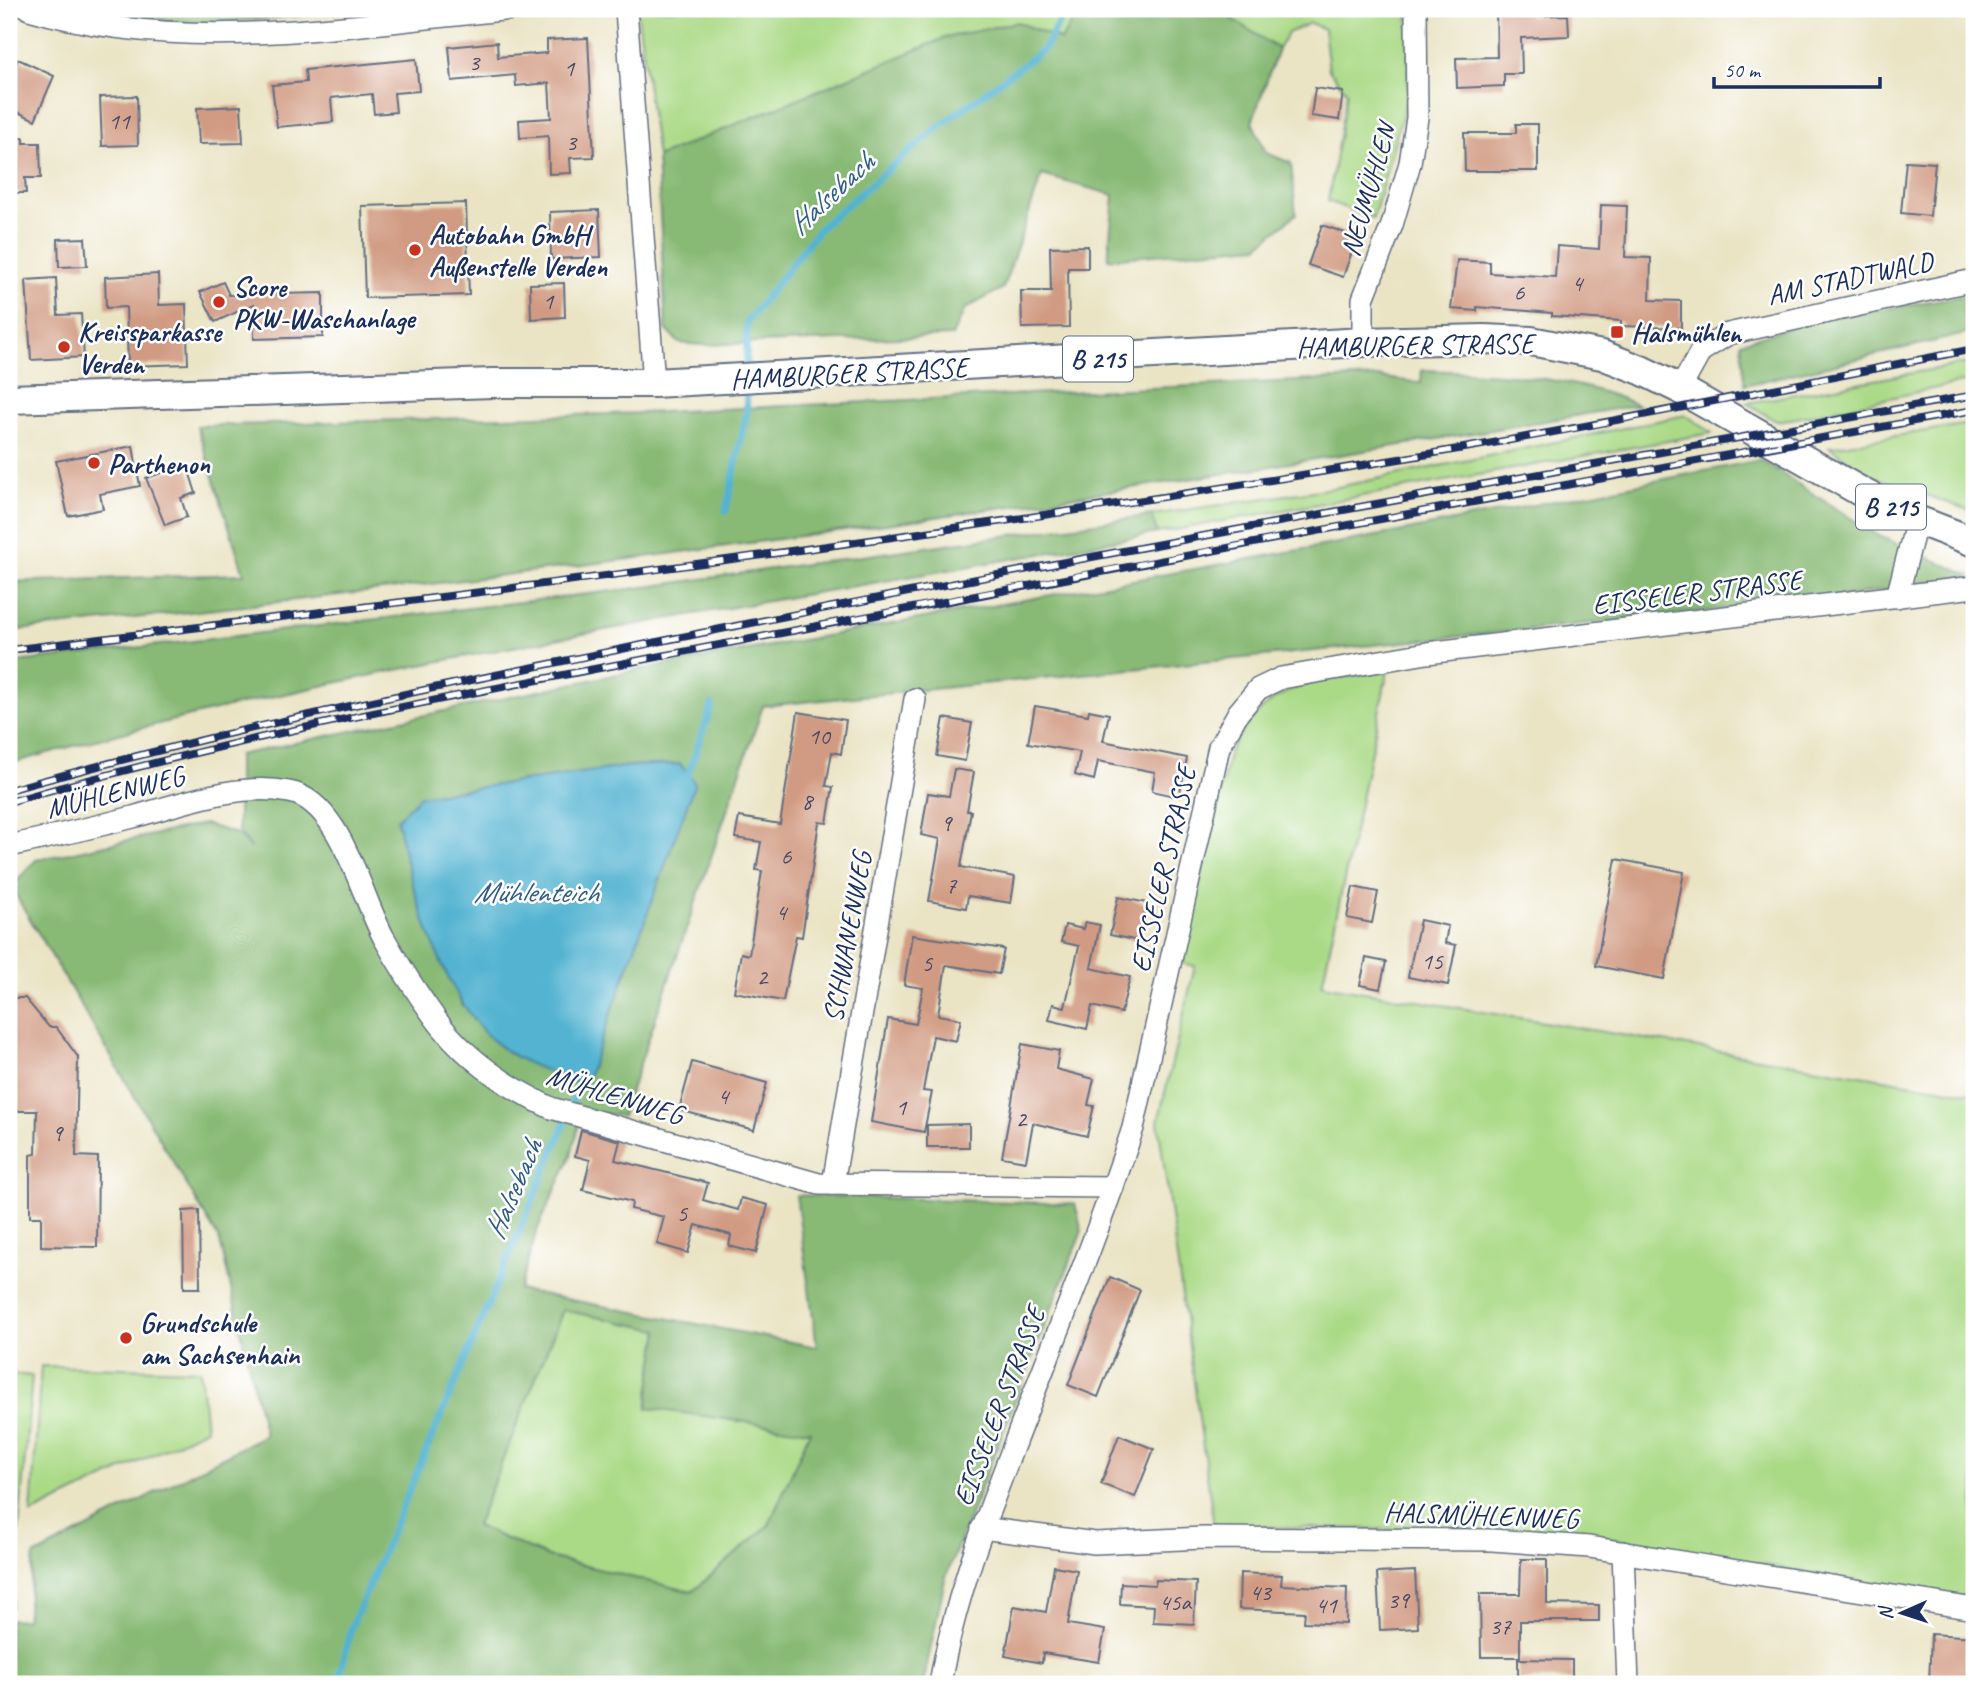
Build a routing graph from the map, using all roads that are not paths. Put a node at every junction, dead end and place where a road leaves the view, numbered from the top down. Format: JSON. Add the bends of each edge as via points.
{"nodes":[{"id":1,"x":29,"y":9,"type":"edge"},
{"id":2,"x":513,"y":9,"type":"edge"},
{"id":3,"x":626,"y":9,"type":"edge"},
{"id":4,"x":1416,"y":9,"type":"edge"},
{"id":5,"x":1974,"y":280,"type":"edge"},
{"id":6,"x":1363,"y":342,"type":"junction"},
{"id":7,"x":654,"y":383,"type":"junction"},
{"id":8,"x":1680,"y":388,"type":"junction"},
{"id":9,"x":9,"y":399,"type":"edge"},
{"id":10,"x":1917,"y":520,"type":"junction"},
{"id":11,"x":1974,"y":542,"type":"edge"},
{"id":12,"x":1974,"y":587,"type":"edge"},
{"id":13,"x":1897,"y":597,"type":"junction"},
{"id":14,"x":915,"y":699,"type":"dead end"},
{"id":15,"x":9,"y":846,"type":"edge"},
{"id":16,"x":833,"y":1184,"type":"junction"},
{"id":17,"x":1113,"y":1187,"type":"junction"},
{"id":18,"x":982,"y":1528,"type":"junction"},
{"id":19,"x":1623,"y":1552,"type":"junction"},
{"id":20,"x":1974,"y":1609,"type":"edge"},
{"id":21,"x":940,"y":1684,"type":"edge"},
{"id":22,"x":1628,"y":1684,"type":"edge"}],
"edges":[{"from":1,"to":2,"type":"street","via":[[128,30],[216,35]]},
{"from":3,"to":7,"type":"street"},
{"from":4,"to":6,"type":"street","name":"NEUMÜHLEN","via":[[1418,118],[1392,225],[1363,299]]},
{"from":5,"to":8,"type":"street","name":"AM STADTWALD","via":[[1728,334],[1702,351]]},
{"from":6,"to":7,"type":"main road","name":"HAMBURGER STRASSE","number":"B 215"},
{"from":6,"to":8,"type":"main road","name":"HAMBURGER STRASSE","number":"B 215","via":[[1484,339],[1544,343],[1602,355]]},
{"from":7,"to":9,"type":"main road","name":"HAMBURGER STRASSE","number":"B 215","via":[[493,383]]},
{"from":8,"to":10,"type":"main road","number":"B 215"},
{"from":10,"to":11,"type":"main road","number":"B 215"},
{"from":10,"to":13,"type":"street"},
{"from":12,"to":13,"type":"street","name":"EISSELER STRASSE"},
{"from":13,"to":17,"type":"street","name":"EISSELER STRASSE","via":[[1426,653],[1281,678],[1258,689],[1219,747],[1133,1128]]},
{"from":14,"to":16,"type":"street","name":"SCHWANENWEG"},
{"from":15,"to":16,"type":"street","name":"MÜHLENWEG","via":[[214,796],[290,792],[312,802],[332,824],[383,937],[436,1020],[485,1070],[551,1108],[819,1184]]},
{"from":16,"to":17,"type":"street","name":"MÜHLENWEG"},
{"from":17,"to":18,"type":"street","name":"EISSELER STRASSE"},
{"from":18,"to":19,"type":"street","name":"HALSMÜHLENWEG","via":[[1095,1543],[1203,1538],[1492,1540]]},
{"from":18,"to":21,"type":"street","name":"EISSELER STRASSE","via":[[948,1633]]},
{"from":19,"to":20,"type":"street","name":"HALSMÜHLENWEG"},
{"from":19,"to":22,"type":"street"}]}
